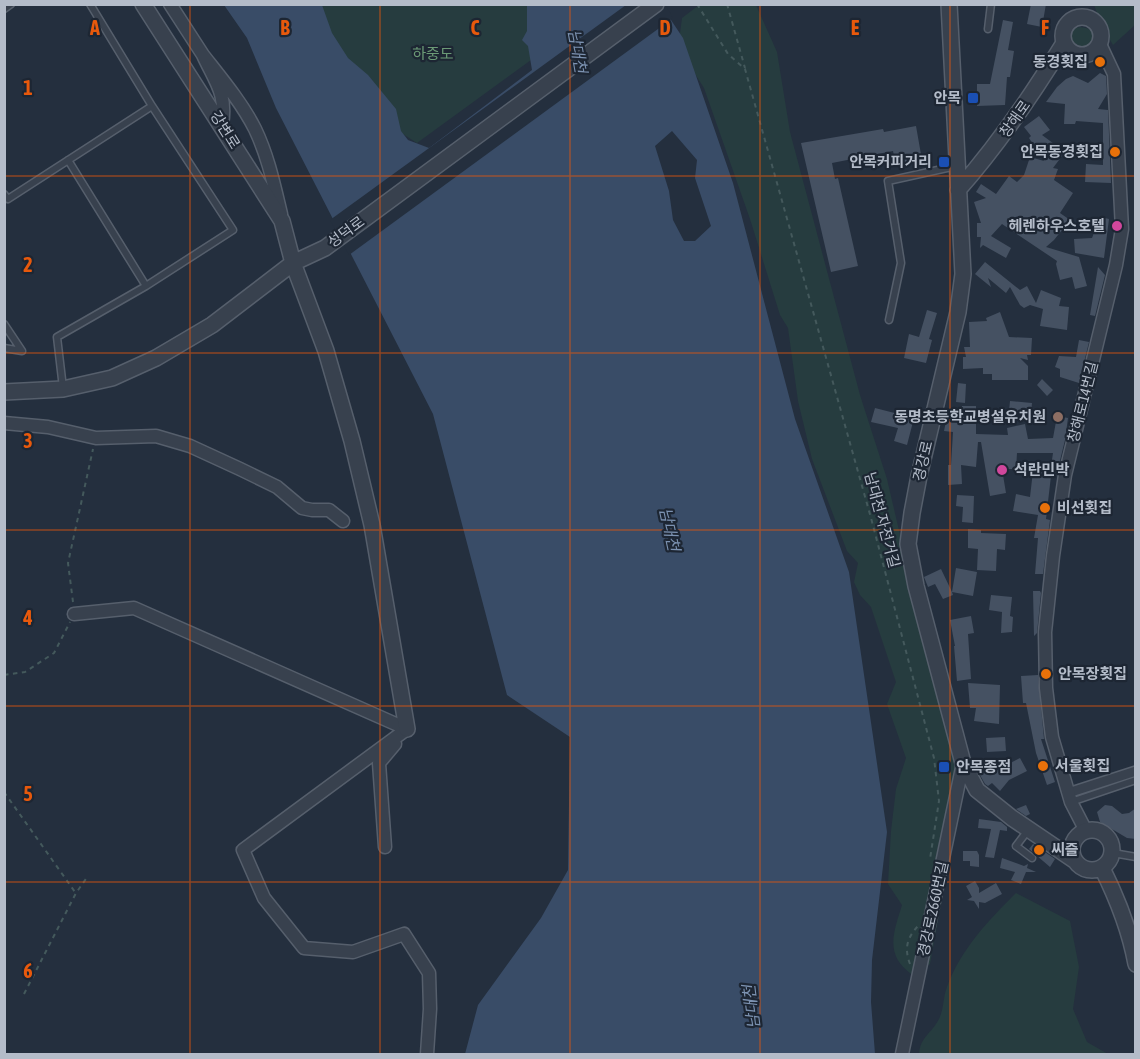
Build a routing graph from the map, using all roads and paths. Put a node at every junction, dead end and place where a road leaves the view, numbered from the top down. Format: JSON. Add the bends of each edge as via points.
{"nodes":[{"id":1,"x":11,"y":4,"type":"edge"},
{"id":2,"x":90,"y":4,"type":"edge"},
{"id":3,"x":143,"y":4,"type":"edge"},
{"id":4,"x":170,"y":4,"type":"edge"},
{"id":5,"x":656,"y":4,"type":"edge"},
{"id":6,"x":697,"y":4,"type":"edge"},
{"id":7,"x":727,"y":4,"type":"edge"},
{"id":8,"x":949,"y":4,"type":"edge"},
{"id":9,"x":991,"y":4,"type":"edge"},
{"id":10,"x":4,"y":9,"type":"edge"},
{"id":11,"x":1082,"y":11,"type":"edge"},
{"id":12,"x":988,"y":29,"type":"dead end"},
{"id":13,"x":1099,"y":42,"type":"junction"},
{"id":14,"x":1064,"y":43,"type":"junction"},
{"id":15,"x":203,"y":56,"type":"junction"},
{"id":16,"x":745,"y":69,"type":"junction"},
{"id":17,"x":152,"y":106,"type":"junction"},
{"id":18,"x":222,"y":125,"type":"junction"},
{"id":19,"x":68,"y":160,"type":"junction"},
{"id":20,"x":957,"y":166,"type":"junction"},
{"id":21,"x":958,"y":190,"type":"junction"},
{"id":22,"x":4,"y":194,"type":"edge"},
{"id":23,"x":282,"y":221,"type":"junction"},
{"id":24,"x":293,"y":263,"type":"junction"},
{"id":25,"x":146,"y":286,"type":"junction"},
{"id":26,"x":889,"y":320,"type":"dead end"},
{"id":27,"x":4,"y":324,"type":"edge"},
{"id":28,"x":4,"y":348,"type":"edge"},
{"id":29,"x":63,"y":389,"type":"junction"},
{"id":30,"x":4,"y":392,"type":"edge"},
{"id":31,"x":4,"y":423,"type":"edge"},
{"id":32,"x":96,"y":438,"type":"junction"},
{"id":33,"x":343,"y":521,"type":"dead end"},
{"id":34,"x":74,"y":614,"type":"junction"},
{"id":35,"x":4,"y":675,"type":"edge"},
{"id":36,"x":407,"y":729,"type":"junction"},
{"id":37,"x":963,"y":763,"type":"junction"},
{"id":38,"x":1136,"y":771,"type":"edge"},
{"id":39,"x":1136,"y":780,"type":"edge"},
{"id":40,"x":4,"y":792,"type":"edge"},
{"id":41,"x":1070,"y":797,"type":"junction"},
{"id":42,"x":1030,"y":829,"type":"junction"},
{"id":43,"x":1086,"y":831,"type":"junction"},
{"id":44,"x":385,"y":847,"type":"dead end"},
{"id":45,"x":1113,"y":853,"type":"junction"},
{"id":46,"x":1136,"y":857,"type":"edge"},
{"id":47,"x":1032,"y":858,"type":"dead end"},
{"id":48,"x":1074,"y":860,"type":"junction"},
{"id":49,"x":929,"y":866,"type":"dead end"},
{"id":50,"x":1102,"y":868,"type":"junction"},
{"id":51,"x":88,"y":876,"type":"dead end"},
{"id":52,"x":76,"y":893,"type":"junction"},
{"id":53,"x":921,"y":922,"type":"dead end"},
{"id":54,"x":1136,"y":964,"type":"edge"},
{"id":55,"x":919,"y":976,"type":"junction"},
{"id":56,"x":24,"y":994,"type":"dead end"},
{"id":57,"x":427,"y":1054,"type":"edge"},
{"id":58,"x":902,"y":1054,"type":"edge"}],
"edges":[{"from":1,"to":10,"type":"lane"},
{"from":2,"to":17,"type":"lane"},
{"from":3,"to":18,"type":"street","name":"강변로"},
{"from":4,"to":15,"type":"street"},
{"from":5,"to":24,"type":"street","name":"성덕로","via":[[325,248]]},
{"from":6,"to":16,"type":"path","name":"남대천 자전거길","via":[[728,54]]},
{"from":7,"to":16,"type":"path","name":"남대천 자전거길"},
{"from":8,"to":20,"type":"street","name":"경강로"},
{"from":9,"to":12,"type":"lane"},
{"from":11,"to":13,"type":"street","via":[[1100,32]]},
{"from":11,"to":14,"type":"street","via":[[1065,28]]},
{"from":13,"to":14,"type":"street","via":[[1093,51],[1082,55],[1071,52]]},
{"from":13,"to":41,"type":"street","name":"창해로14번길","via":[[1114,74],[1122,229],[1065,474],[1045,632],[1052,737]]},
{"from":14,"to":21,"type":"street","name":"창해로","via":[[1020,113]]},
{"from":15,"to":18,"type":"street","via":[[224,97]]},
{"from":15,"to":23,"type":"street","via":[[254,128],[271,169]]},
{"from":16,"to":49,"type":"path","name":"남대천 자전거길","via":[[872,518],[934,758],[939,801]]},
{"from":17,"to":19,"type":"lane"},
{"from":17,"to":25,"type":"lane","via":[[233,230]]},
{"from":18,"to":23,"type":"street","name":"강변로"},
{"from":19,"to":22,"type":"lane","via":[[8,199]]},
{"from":19,"to":25,"type":"lane"},
{"from":20,"to":21,"type":"street","name":"경강로"},
{"from":20,"to":26,"type":"lane","via":[[888,181],[901,262]]},
{"from":21,"to":37,"type":"street","name":"경강로","via":[[963,274],[958,312],[919,476],[908,544]]},
{"from":23,"to":24,"type":"street","name":"강변로"},
{"from":24,"to":29,"type":"street","name":"성덕로","via":[[212,325],[156,358],[112,378]]},
{"from":24,"to":36,"type":"street","name":"강변로","via":[[326,351],[352,441],[372,525]]},
{"from":25,"to":29,"type":"lane","via":[[57,337]]},
{"from":27,"to":28,"type":"lane","via":[[22,351]]},
{"from":29,"to":30,"type":"street","name":"성덕로"},
{"from":31,"to":32,"type":"street","via":[[48,427]]},
{"from":32,"to":33,"type":"street","via":[[156,435],[190,446],[277,487],[302,508],[329,510]]},
{"from":32,"to":34,"type":"path","via":[[68,563]]},
{"from":34,"to":35,"type":"path","via":[[54,653],[25,672]]},
{"from":34,"to":36,"type":"street","via":[[134,608]]},
{"from":36,"to":44,"type":"street","via":[[379,763]]},
{"from":36,"to":57,"type":"street","via":[[243,850],[264,898],[304,948],[353,952],[404,934],[429,973]]},
{"from":37,"to":42,"type":"street","name":"경강로","via":[[977,790]]},
{"from":37,"to":55,"type":"street","name":"경강로2660번길"},
{"from":38,"to":41,"type":"street"},
{"from":39,"to":41,"type":"lane"},
{"from":40,"to":52,"type":"path"},
{"from":41,"to":43,"type":"street","name":"창해로14번길"},
{"from":42,"to":47,"type":"lane","via":[[1016,846]]},
{"from":42,"to":48,"type":"street","name":"경강로"},
{"from":43,"to":45,"type":"street","via":[[1106,835]]},
{"from":43,"to":48,"type":"street","via":[[1072,846]]},
{"from":45,"to":46,"type":"lane"},
{"from":45,"to":50,"type":"street"},
{"from":48,"to":50,"type":"street","via":[[1084,869]]},
{"from":50,"to":54,"type":"street"},
{"from":51,"to":52,"type":"path"},
{"from":52,"to":56,"type":"path"},
{"from":53,"to":55,"type":"path","via":[[908,937],[906,952],[910,966]]},
{"from":55,"to":58,"type":"street","name":"경강로2660번길"}]}
